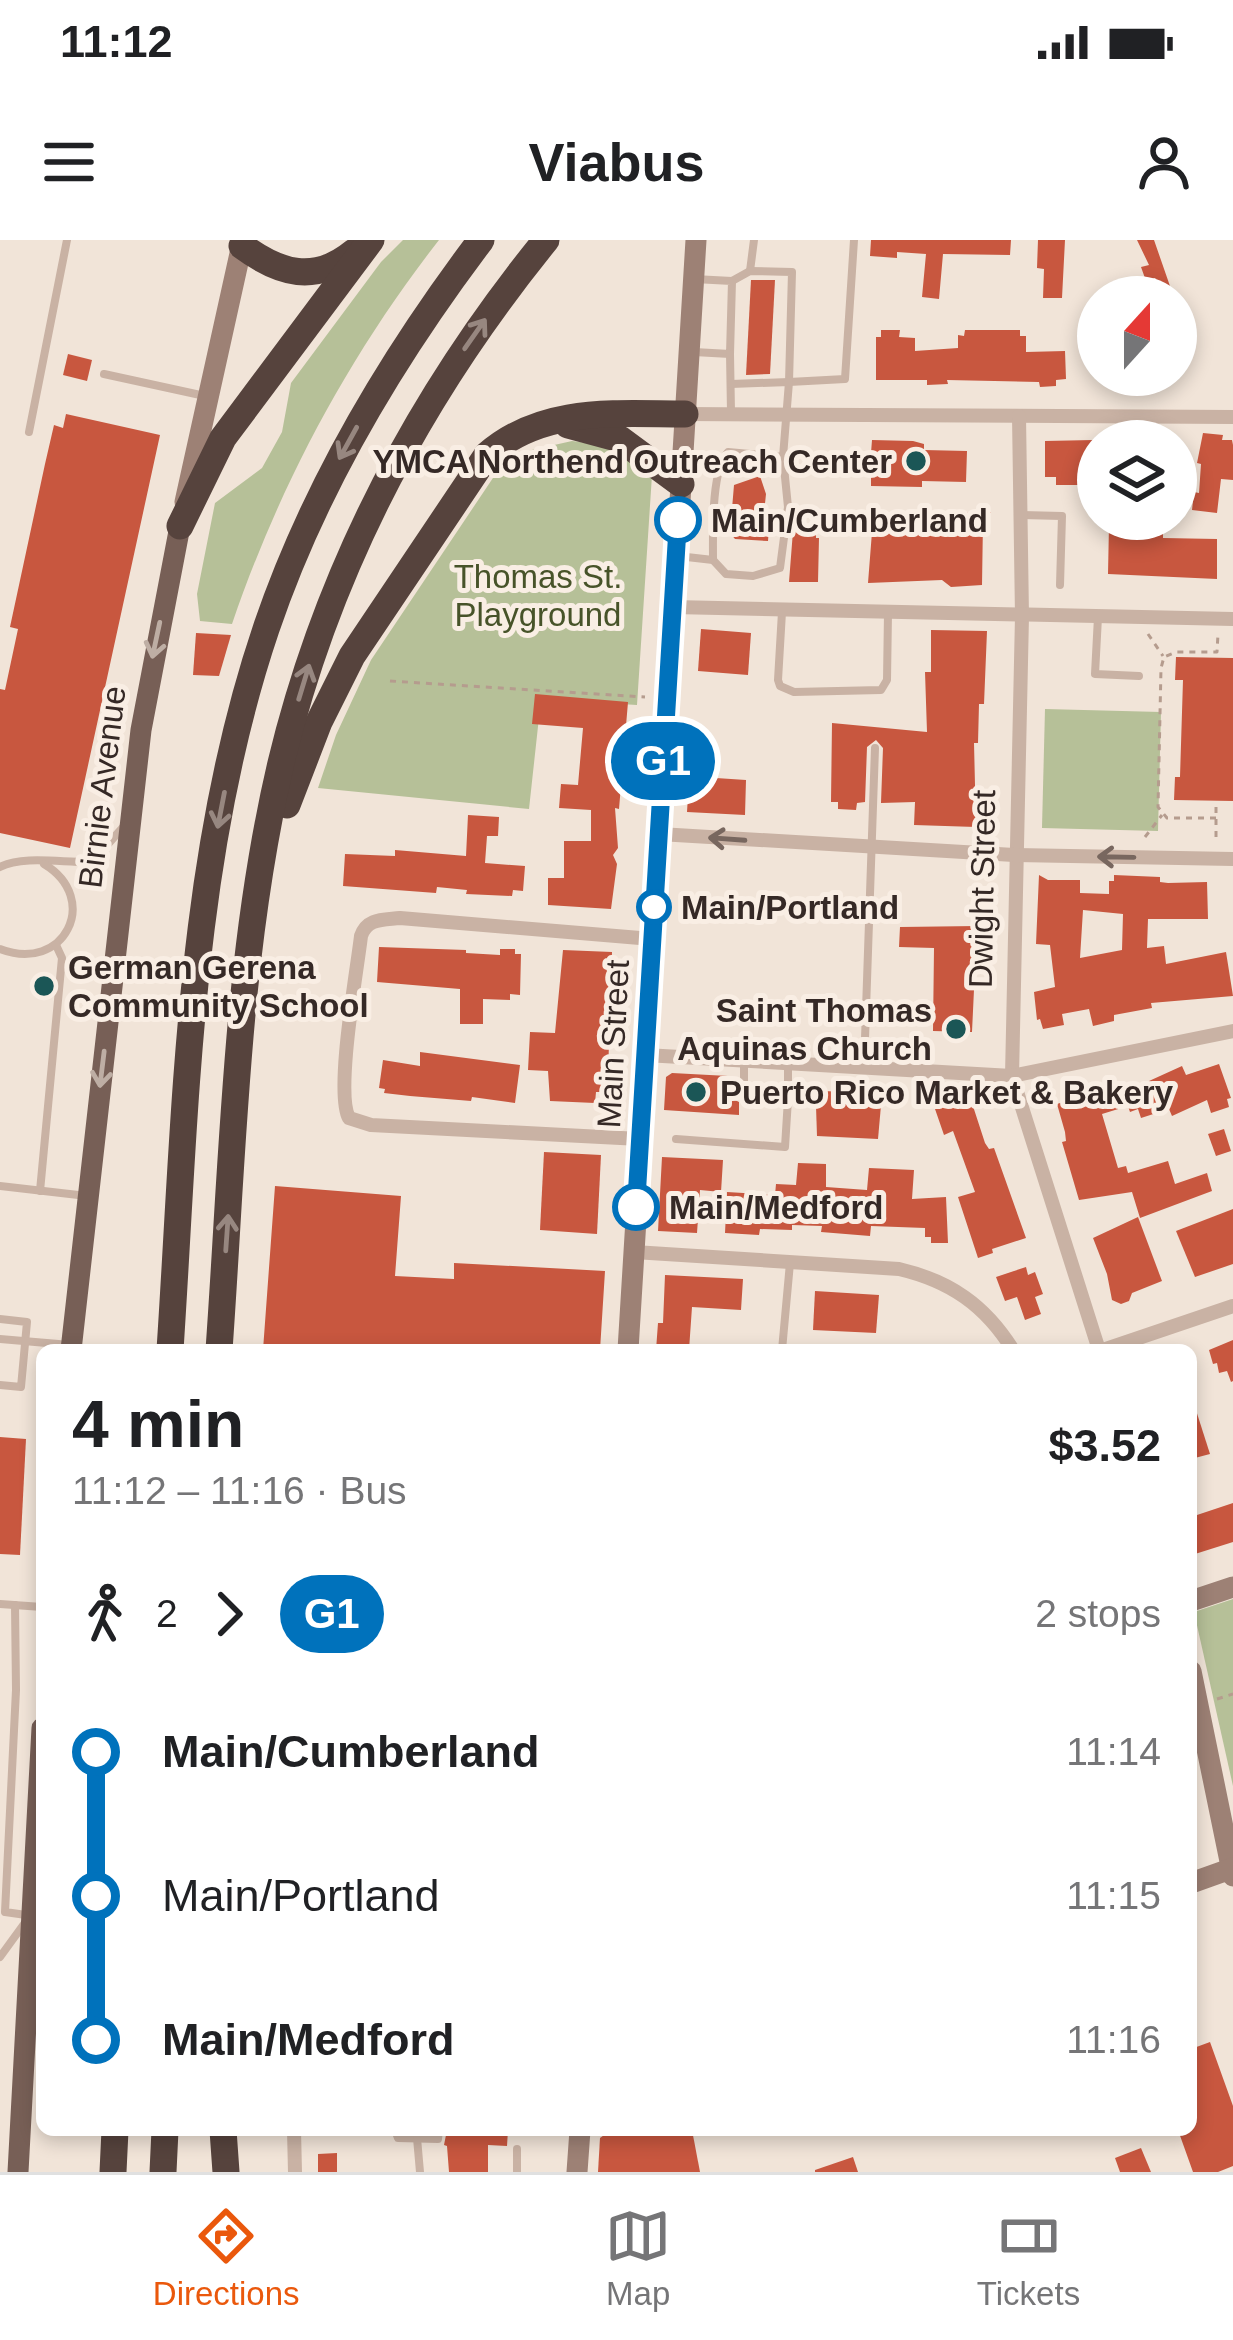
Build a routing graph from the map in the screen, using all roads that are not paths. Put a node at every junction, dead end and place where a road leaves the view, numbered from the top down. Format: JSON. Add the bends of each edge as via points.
{"nodes":[{"id":1,"x":67,"y":240,"type":"edge"},
{"id":2,"x":368,"y":240,"type":"edge"},
{"id":3,"x":481,"y":240,"type":"edge"},
{"id":4,"x":546,"y":240,"type":"edge"},
{"id":5,"x":754,"y":240,"type":"edge"},
{"id":6,"x":854,"y":240,"type":"edge"},
{"id":7,"x":696,"y":241,"type":"edge"},
{"id":8,"x":242,"y":243,"type":"edge"},
{"id":9,"x":750,"y":271,"type":"junction"},
{"id":10,"x":693,"y":279,"type":"junction"},
{"id":11,"x":731,"y":281,"type":"junction"},
{"id":12,"x":689,"y":352,"type":"junction"},
{"id":13,"x":730,"y":354,"type":"junction"},
{"id":14,"x":104,"y":374,"type":"dead end"},
{"id":15,"x":789,"y":382,"type":"junction"},
{"id":16,"x":731,"y":384,"type":"junction"},
{"id":17,"x":206,"y":396,"type":"junction"},
{"id":18,"x":685,"y":414,"type":"junction"},
{"id":19,"x":731,"y":414,"type":"junction"},
{"id":20,"x":787,"y":414,"type":"junction"},
{"id":21,"x":1019,"y":416,"type":"junction"},
{"id":22,"x":1233,"y":417,"type":"edge"},
{"id":23,"x":553,"y":421,"type":"junction"},
{"id":24,"x":28,"y":432,"type":"dead end"},
{"id":25,"x":783,"y":457,"type":"junction"},
{"id":26,"x":681,"y":484,"type":"junction"},
{"id":27,"x":1021,"y":515,"type":"junction"},
{"id":28,"x":180,"y":526,"type":"junction"},
{"id":29,"x":676,"y":556,"type":"junction"},
{"id":30,"x":713,"y":560,"type":"junction"},
{"id":31,"x":1060,"y":585,"type":"dead end"},
{"id":32,"x":673,"y":607,"type":"junction"},
{"id":33,"x":782,"y":610,"type":"junction"},
{"id":34,"x":888,"y":613,"type":"junction"},
{"id":35,"x":1022,"y":616,"type":"junction"},
{"id":36,"x":1098,"y":617,"type":"junction"},
{"id":37,"x":1233,"y":620,"type":"edge"},
{"id":38,"x":1139,"y":676,"type":"dead end"},
{"id":39,"x":874,"y":748,"type":"dead end"},
{"id":40,"x":130,"y":820,"type":"junction"},
{"id":41,"x":659,"y":834,"type":"junction"},
{"id":42,"x":872,"y":849,"type":"junction"},
{"id":43,"x":1014,"y":855,"type":"junction"},
{"id":44,"x":1233,"y":859,"type":"edge"},
{"id":45,"x":44,"y":864,"type":"junction"},
{"id":46,"x":0,"y":867,"type":"edge"},
{"id":47,"x":258,"y":888,"type":"junction"},
{"id":48,"x":652,"y":939,"type":"junction"},
{"id":49,"x":56,"y":945,"type":"junction"},
{"id":50,"x":0,"y":949,"type":"edge"},
{"id":51,"x":1233,"y":1031,"type":"edge"},
{"id":52,"x":646,"y":1055,"type":"junction"},
{"id":53,"x":744,"y":1060,"type":"junction"},
{"id":54,"x":788,"y":1063,"type":"junction"},
{"id":55,"x":864,"y":1067,"type":"junction"},
{"id":56,"x":1012,"y":1076,"type":"junction"},
{"id":57,"x":788,"y":1099,"type":"junction"},
{"id":58,"x":640,"y":1139,"type":"junction"},
{"id":59,"x":676,"y":1139,"type":"dead end"},
{"id":60,"x":0,"y":1186,"type":"edge"},
{"id":61,"x":40,"y":1190,"type":"junction"},
{"id":62,"x":87,"y":1196,"type":"junction"},
{"id":63,"x":634,"y":1252,"type":"junction"},
{"id":64,"x":790,"y":1261,"type":"junction"},
{"id":65,"x":1233,"y":1306,"type":"edge"},
{"id":66,"x":0,"y":1319,"type":"edge"},
{"id":67,"x":0,"y":1339,"type":"edge"},
{"id":68,"x":25,"y":1341,"type":"junction"},
{"id":69,"x":48,"y":1344,"type":"edge"},
{"id":70,"x":71,"y":1344,"type":"edge"},
{"id":71,"x":170,"y":1344,"type":"edge"},
{"id":72,"x":219,"y":1344,"type":"edge"},
{"id":73,"x":628,"y":1344,"type":"edge"},
{"id":74,"x":783,"y":1344,"type":"edge"},
{"id":75,"x":1008,"y":1344,"type":"edge"},
{"id":76,"x":1099,"y":1344,"type":"edge"},
{"id":77,"x":1119,"y":1344,"type":"edge"},
{"id":78,"x":0,"y":1385,"type":"edge"},
{"id":79,"x":1233,"y":1587,"type":"edge"},
{"id":80,"x":1197,"y":1599,"type":"edge"},
{"id":81,"x":0,"y":1604,"type":"edge"},
{"id":82,"x":15,"y":1605,"type":"junction"},
{"id":83,"x":36,"y":1607,"type":"edge"},
{"id":84,"x":1197,"y":1700,"type":"edge"},
{"id":85,"x":36,"y":1825,"type":"edge"},
{"id":86,"x":1232,"y":1871,"type":"edge"},
{"id":87,"x":1197,"y":1881,"type":"edge"},
{"id":88,"x":30,"y":1915,"type":"junction"},
{"id":89,"x":0,"y":1957,"type":"edge"},
{"id":90,"x":115,"y":2136,"type":"edge"},
{"id":91,"x":165,"y":2136,"type":"edge"},
{"id":92,"x":212,"y":2136,"type":"edge"},
{"id":93,"x":223,"y":2136,"type":"edge"},
{"id":94,"x":294,"y":2136,"type":"edge"},
{"id":95,"x":397,"y":2136,"type":"edge"},
{"id":96,"x":438,"y":2136,"type":"edge"},
{"id":97,"x":580,"y":2136,"type":"edge"},
{"id":98,"x":417,"y":2138,"type":"junction"},
{"id":99,"x":517,"y":2149,"type":"dead end"},
{"id":100,"x":18,"y":2172,"type":"edge"},
{"id":101,"x":113,"y":2172,"type":"edge"},
{"id":102,"x":163,"y":2172,"type":"edge"},
{"id":103,"x":209,"y":2172,"type":"edge"},
{"id":104,"x":226,"y":2172,"type":"edge"},
{"id":105,"x":295,"y":2172,"type":"edge"},
{"id":106,"x":419,"y":2172,"type":"edge"},
{"id":107,"x":518,"y":2172,"type":"edge"},
{"id":108,"x":577,"y":2172,"type":"edge"}],
"edges":[{"from":1,"to":24,"type":"lane"},
{"from":2,"to":8,"type":"highway","via":[[337,265],[306,274],[280,269]]},
{"from":2,"to":28,"type":"highway","via":[[223,438]]},
{"from":3,"to":71,"type":"highway","one_way":true,"via":[[341,454],[288,570],[251,679],[201,944]]},
{"from":47,"to":4,"type":"highway","one_way":true,"via":[[299,697],[362,526],[442,381]]},
{"from":5,"to":9,"type":"lane"},
{"from":6,"to":15,"type":"lane","via":[[845,379]]},
{"from":7,"to":10,"type":"main road","name":"Main Street"},
{"from":8,"to":17,"type":"main road","name":"Birnie Avenue"},
{"from":9,"to":11,"type":"lane"},
{"from":9,"to":15,"type":"lane","via":[[792,272]]},
{"from":10,"to":11,"type":"lane"},
{"from":10,"to":12,"type":"main road","name":"Main Street"},
{"from":11,"to":13,"type":"lane"},
{"from":12,"to":13,"type":"lane"},
{"from":12,"to":18,"type":"main road","name":"Main Street"},
{"from":13,"to":16,"type":"lane"},
{"from":14,"to":17,"type":"lane"},
{"from":15,"to":16,"type":"lane"},
{"from":15,"to":20,"type":"lane"},
{"from":16,"to":19,"type":"lane"},
{"from":17,"to":28,"type":"main road","name":"Birnie Avenue"},
{"from":18,"to":19,"type":"street"},
{"from":18,"to":23,"type":"highway"},
{"from":18,"to":26,"type":"main road","name":"Main Street"},
{"from":19,"to":20,"type":"street"},
{"from":20,"to":21,"type":"street"},
{"from":20,"to":25,"type":"lane"},
{"from":21,"to":22,"type":"street"},
{"from":21,"to":27,"type":"street","name":"Dwight Street"},
{"from":23,"to":26,"type":"highway","via":[[620,439]]},
{"from":23,"to":47,"type":"highway","via":[[508,438],[477,465],[364,634],[320,722]]},
{"from":25,"to":30,"type":"lane","via":[[722,457]]},
{"from":25,"to":30,"type":"lane","via":[[788,507],[780,568],[726,574]]},
{"from":26,"to":29,"type":"main road","name":"Main Street"},
{"from":27,"to":31,"type":"lane","via":[[1062,516]]},
{"from":27,"to":35,"type":"street","name":"Dwight Street"},
{"from":28,"to":40,"type":"main road","name":"Birnie Avenue","one_way":true},
{"from":29,"to":30,"type":"lane"},
{"from":29,"to":32,"type":"main road","name":"Main Street"},
{"from":32,"to":33,"type":"street"},
{"from":32,"to":41,"type":"main road","name":"Main Street"},
{"from":33,"to":34,"type":"street"},
{"from":33,"to":34,"type":"lane","via":[[778,680],[794,692],[881,690]]},
{"from":34,"to":35,"type":"street"},
{"from":35,"to":36,"type":"street"},
{"from":35,"to":43,"type":"street","name":"Dwight Street"},
{"from":36,"to":37,"type":"street"},
{"from":36,"to":38,"type":"lane","via":[[1095,674]]},
{"from":39,"to":42,"type":"lane"},
{"from":40,"to":45,"type":"lane","via":[[92,862]]},
{"from":40,"to":62,"type":"main road","name":"Birnie Avenue","one_way":true},
{"from":42,"to":41,"type":"street","one_way":true},
{"from":41,"to":48,"type":"main road","name":"Main Street"},
{"from":42,"to":43,"type":"street"},
{"from":42,"to":55,"type":"lane"},
{"from":44,"to":43,"type":"street","one_way":true},
{"from":43,"to":56,"type":"street","name":"Dwight Street"},
{"from":45,"to":46,"type":"lane"},
{"from":45,"to":49,"type":"lane","via":[[71,896],[73,913]]},
{"from":72,"to":47,"type":"highway","one_way":true},
{"from":48,"to":52,"type":"main road","name":"Main Street"},
{"from":48,"to":58,"type":"street","via":[[374,920],[361,936],[344,1082],[349,1118],[371,1125]]},
{"from":49,"to":50,"type":"lane","via":[[31,956]]},
{"from":49,"to":61,"type":"lane","via":[[62,958]]},
{"from":51,"to":56,"type":"street"},
{"from":52,"to":53,"type":"street"},
{"from":52,"to":58,"type":"main road","name":"Main Street"},
{"from":53,"to":54,"type":"street"},
{"from":53,"to":57,"type":"lane","via":[[744,1096]]},
{"from":54,"to":55,"type":"street"},
{"from":54,"to":57,"type":"lane"},
{"from":55,"to":56,"type":"street"},
{"from":56,"to":76,"type":"street","name":"Dwight Street"},
{"from":57,"to":59,"type":"lane","via":[[785,1148]]},
{"from":58,"to":63,"type":"main road","name":"Main Street"},
{"from":60,"to":61,"type":"lane"},
{"from":61,"to":62,"type":"lane"},
{"from":62,"to":70,"type":"main road","name":"Birnie Avenue"},
{"from":63,"to":64,"type":"street"},
{"from":63,"to":73,"type":"main road","name":"Main Street"},
{"from":64,"to":74,"type":"lane"},
{"from":64,"to":75,"type":"street","via":[[941,1280],[986,1314]]},
{"from":65,"to":77,"type":"street"},
{"from":66,"to":68,"type":"lane","via":[[27,1322]]},
{"from":67,"to":68,"type":"lane"},
{"from":68,"to":69,"type":"lane"},
{"from":68,"to":78,"type":"lane","via":[[21,1387]]},
{"from":79,"to":80,"type":"main road"},
{"from":81,"to":82,"type":"lane"},
{"from":82,"to":83,"type":"lane"},
{"from":82,"to":88,"type":"lane","via":[[5,1912]]},
{"from":84,"to":86,"type":"main road"},
{"from":85,"to":88,"type":"main road"},
{"from":86,"to":87,"type":"main road"},
{"from":88,"to":89,"type":"lane"},
{"from":88,"to":100,"type":"main road"},
{"from":90,"to":101,"type":"highway"},
{"from":91,"to":102,"type":"highway"},
{"from":92,"to":103,"type":"highway"},
{"from":93,"to":104,"type":"highway"},
{"from":94,"to":105,"type":"street"},
{"from":95,"to":98,"type":"lane"},
{"from":96,"to":98,"type":"lane"},
{"from":97,"to":108,"type":"main road"},
{"from":98,"to":106,"type":"lane"},
{"from":99,"to":107,"type":"lane"}]}
